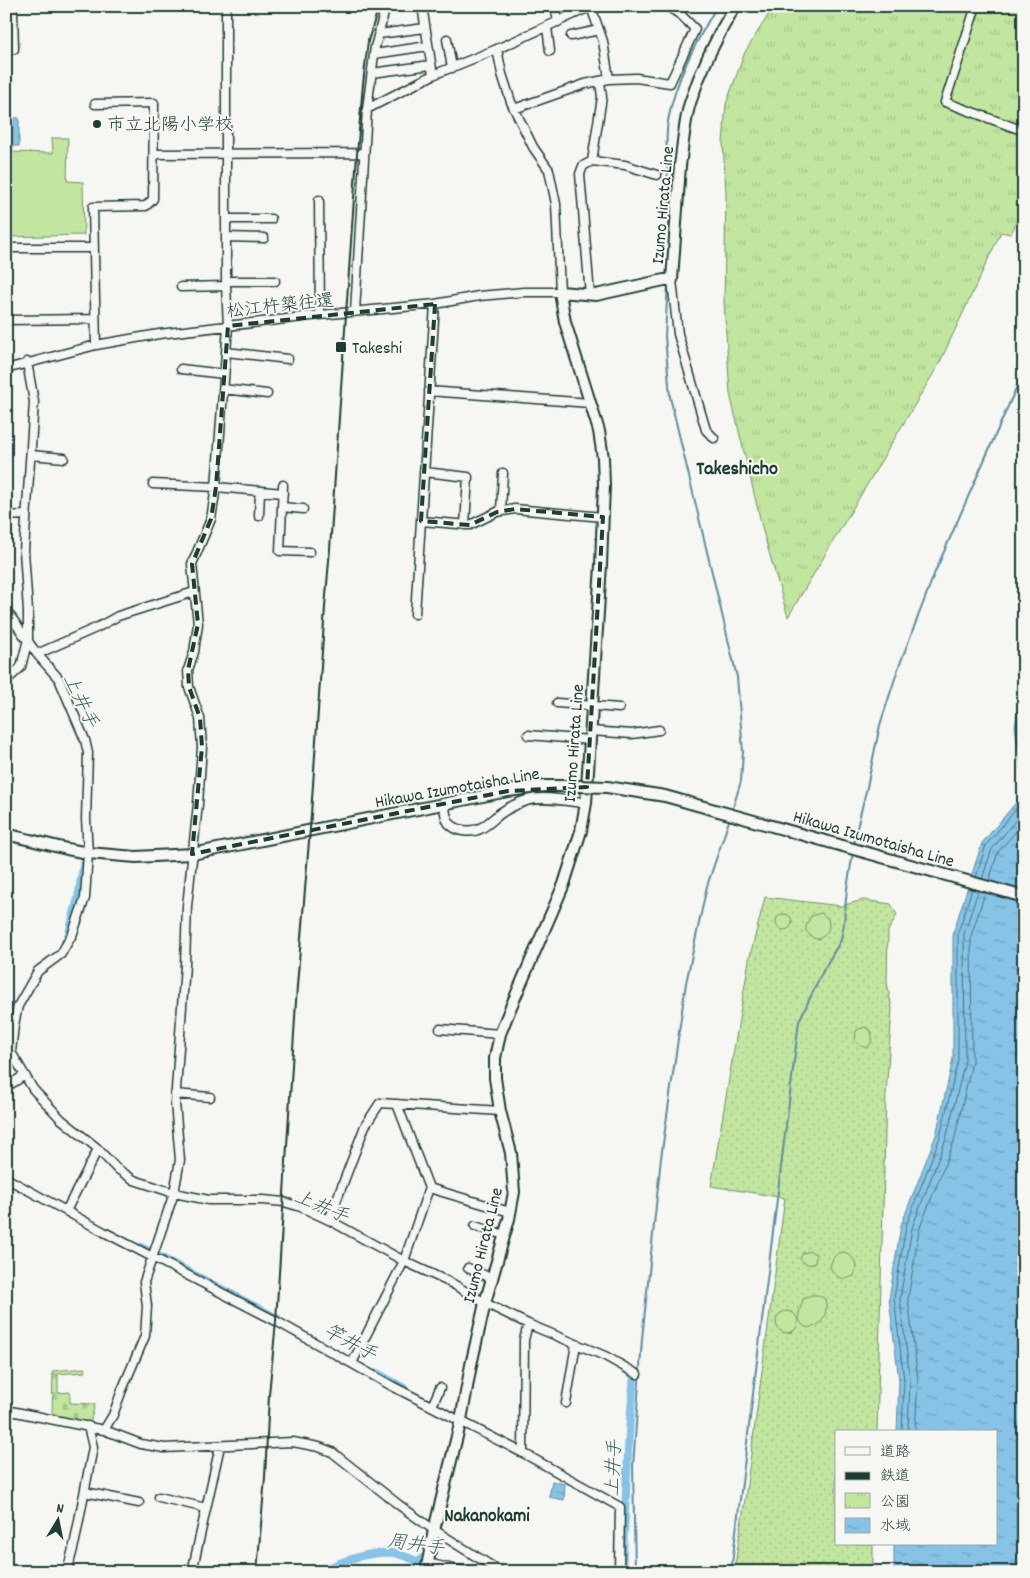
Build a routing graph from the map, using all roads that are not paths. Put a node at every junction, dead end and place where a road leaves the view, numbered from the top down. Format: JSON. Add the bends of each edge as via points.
{"nodes":[{"id":1,"x":226,"y":6,"type":"edge"},
{"id":2,"x":386,"y":6,"type":"edge"},
{"id":3,"x":422,"y":6,"type":"edge"},
{"id":4,"x":555,"y":6,"type":"edge"},
{"id":5,"x":592,"y":6,"type":"edge"},
{"id":6,"x":667,"y":6,"type":"edge"},
{"id":7,"x":735,"y":6,"type":"edge"},
{"id":8,"x":976,"y":6,"type":"edge"},
{"id":9,"x":576,"y":10,"type":"edge"},
{"id":10,"x":6,"y":12,"type":"edge"},
{"id":11,"x":558,"y":22,"type":"junction"},
{"id":12,"x":546,"y":27,"type":"junction"},
{"id":13,"x":425,"y":28,"type":"junction"},
{"id":14,"x":599,"y":30,"type":"junction"},
{"id":15,"x":378,"y":34,"type":"junction"},
{"id":16,"x":571,"y":36,"type":"dead end"},
{"id":17,"x":447,"y":39,"type":"dead end"},
{"id":18,"x":428,"y":46,"type":"junction"},
{"id":19,"x":497,"y":49,"type":"junction"},
{"id":20,"x":6,"y":50,"type":"edge"},
{"id":21,"x":550,"y":51,"type":"dead end"},
{"id":22,"x":374,"y":54,"type":"junction"},
{"id":23,"x":431,"y":65,"type":"junction"},
{"id":24,"x":452,"y":68,"type":"junction"},
{"id":25,"x":372,"y":73,"type":"junction"},
{"id":26,"x":433,"y":76,"type":"junction"},
{"id":27,"x":610,"y":79,"type":"junction"},
{"id":28,"x":600,"y":82,"type":"junction"},
{"id":29,"x":95,"y":104,"type":"dead end"},
{"id":30,"x":367,"y":109,"type":"junction"},
{"id":31,"x":514,"y":109,"type":"junction"},
{"id":32,"x":1024,"y":131,"type":"edge"},
{"id":33,"x":364,"y":153,"type":"junction"},
{"id":34,"x":154,"y":154,"type":"junction"},
{"id":35,"x":226,"y":155,"type":"junction"},
{"id":36,"x":592,"y":161,"type":"junction"},
{"id":37,"x":657,"y":175,"type":"dead end"},
{"id":38,"x":319,"y":200,"type":"dead end"},
{"id":39,"x":226,"y":219,"type":"junction"},
{"id":40,"x":271,"y":219,"type":"dead end"},
{"id":41,"x":226,"y":238,"type":"junction"},
{"id":42,"x":264,"y":238,"type":"dead end"},
{"id":43,"x":6,"y":248,"type":"edge"},
{"id":44,"x":94,"y":248,"type":"junction"},
{"id":45,"x":668,"y":280,"type":"junction"},
{"id":46,"x":275,"y":281,"type":"dead end"},
{"id":47,"x":226,"y":283,"type":"junction"},
{"id":48,"x":181,"y":287,"type":"dead end"},
{"id":49,"x":560,"y":292,"type":"junction"},
{"id":50,"x":590,"y":294,"type":"junction"},
{"id":51,"x":435,"y":304,"type":"junction"},
{"id":52,"x":355,"y":312,"type":"junction"},
{"id":53,"x":320,"y":315,"type":"junction"},
{"id":54,"x":95,"y":319,"type":"junction"},
{"id":55,"x":6,"y":320,"type":"edge"},
{"id":56,"x":228,"y":326,"type":"junction"},
{"id":57,"x":96,"y":345,"type":"junction"},
{"id":58,"x":226,"y":352,"type":"junction"},
{"id":59,"x":288,"y":359,"type":"dead end"},
{"id":60,"x":27,"y":362,"type":"junction"},
{"id":61,"x":6,"y":368,"type":"edge"},
{"id":62,"x":181,"y":370,"type":"dead end"},
{"id":63,"x":224,"y":374,"type":"junction"},
{"id":64,"x":223,"y":389,"type":"junction"},
{"id":65,"x":429,"y":391,"type":"junction"},
{"id":66,"x":267,"y":394,"type":"dead end"},
{"id":67,"x":590,"y":402,"type":"junction"},
{"id":68,"x":714,"y":438,"type":"dead end"},
{"id":69,"x":32,"y":455,"type":"junction"},
{"id":70,"x":64,"y":458,"type":"dead end"},
{"id":71,"x":424,"y":472,"type":"junction"},
{"id":72,"x":503,"y":473,"type":"dead end"},
{"id":73,"x":153,"y":484,"type":"dead end"},
{"id":74,"x":216,"y":487,"type":"junction"},
{"id":75,"x":260,"y":490,"type":"junction"},
{"id":76,"x":282,"y":506,"type":"junction"},
{"id":77,"x":303,"y":509,"type":"dead end"},
{"id":78,"x":501,"y":511,"type":"junction"},
{"id":79,"x":26,"y":515,"type":"junction"},
{"id":80,"x":6,"y":516,"type":"edge"},
{"id":81,"x":259,"y":516,"type":"dead end"},
{"id":82,"x":603,"y":517,"type":"junction"},
{"id":83,"x":421,"y":521,"type":"junction"},
{"id":84,"x":465,"y":525,"type":"junction"},
{"id":85,"x":310,"y":552,"type":"dead end"},
{"id":86,"x":194,"y":592,"type":"junction"},
{"id":87,"x":6,"y":610,"type":"edge"},
{"id":88,"x":415,"y":614,"type":"dead end"},
{"id":89,"x":28,"y":639,"type":"junction"},
{"id":90,"x":37,"y":654,"type":"junction"},
{"id":91,"x":6,"y":681,"type":"edge"},
{"id":92,"x":557,"y":702,"type":"dead end"},
{"id":93,"x":592,"y":706,"type":"junction"},
{"id":94,"x":619,"y":708,"type":"dead end"},
{"id":95,"x":659,"y":730,"type":"dead end"},
{"id":96,"x":528,"y":735,"type":"dead end"},
{"id":97,"x":591,"y":735,"type":"junction"},
{"id":98,"x":586,"y":803,"type":"junction"},
{"id":99,"x":444,"y":804,"type":"junction"},
{"id":100,"x":6,"y":834,"type":"edge"},
{"id":101,"x":88,"y":853,"type":"junction"},
{"id":102,"x":192,"y":854,"type":"junction"},
{"id":103,"x":1024,"y":897,"type":"edge"},
{"id":104,"x":440,"y":1029,"type":"dead end"},
{"id":105,"x":500,"y":1034,"type":"junction"},
{"id":106,"x":9,"y":1042,"type":"edge"},
{"id":107,"x":25,"y":1076,"type":"junction"},
{"id":108,"x":6,"y":1087,"type":"edge"},
{"id":109,"x":175,"y":1094,"type":"junction"},
{"id":110,"x":210,"y":1097,"type":"dead end"},
{"id":111,"x":397,"y":1104,"type":"junction"},
{"id":112,"x":500,"y":1111,"type":"junction"},
{"id":113,"x":98,"y":1149,"type":"junction"},
{"id":114,"x":6,"y":1178,"type":"edge"},
{"id":115,"x":429,"y":1188,"type":"junction"},
{"id":116,"x":174,"y":1193,"type":"junction"},
{"id":117,"x":66,"y":1211,"type":"junction"},
{"id":118,"x":510,"y":1212,"type":"junction"},
{"id":119,"x":330,"y":1220,"type":"junction"},
{"id":120,"x":475,"y":1226,"type":"dead end"},
{"id":121,"x":504,"y":1235,"type":"junction"},
{"id":122,"x":152,"y":1256,"type":"junction"},
{"id":123,"x":404,"y":1261,"type":"junction"},
{"id":124,"x":468,"y":1268,"type":"dead end"},
{"id":125,"x":493,"y":1278,"type":"junction"},
{"id":126,"x":485,"y":1303,"type":"junction"},
{"id":127,"x":528,"y":1324,"type":"junction"},
{"id":128,"x":576,"y":1344,"type":"junction"},
{"id":129,"x":352,"y":1363,"type":"junction"},
{"id":130,"x":637,"y":1374,"type":"dead end"},
{"id":131,"x":440,"y":1388,"type":"dead end"},
{"id":132,"x":566,"y":1403,"type":"dead end"},
{"id":133,"x":432,"y":1406,"type":"junction"},
{"id":134,"x":6,"y":1410,"type":"edge"},
{"id":135,"x":461,"y":1420,"type":"junction"},
{"id":136,"x":88,"y":1426,"type":"junction"},
{"id":137,"x":104,"y":1430,"type":"junction"},
{"id":138,"x":220,"y":1446,"type":"junction"},
{"id":139,"x":524,"y":1453,"type":"junction"},
{"id":140,"x":84,"y":1492,"type":"junction"},
{"id":141,"x":159,"y":1497,"type":"dead end"},
{"id":142,"x":139,"y":1503,"type":"dead end"},
{"id":143,"x":206,"y":1508,"type":"junction"},
{"id":144,"x":434,"y":1530,"type":"junction"},
{"id":145,"x":427,"y":1567,"type":"edge"},
{"id":146,"x":67,"y":1572,"type":"edge"},
{"id":147,"x":192,"y":1572,"type":"edge"},
{"id":148,"x":467,"y":1572,"type":"edge"},
{"id":149,"x":501,"y":1572,"type":"edge"},
{"id":150,"x":619,"y":1572,"type":"edge"}],
"edges":[{"from":1,"to":35,"type":"street"},
{"from":2,"to":15,"type":"street"},
{"from":3,"to":13,"type":"street"},
{"from":4,"to":11,"type":"street"},
{"from":5,"to":9,"type":"street"},
{"from":5,"to":14,"type":"street"},
{"from":6,"to":27,"type":"street","via":[[695,29],[670,83],[636,78]]},
{"from":7,"to":45,"type":"main road","name":"Izumo Hirata Line","via":[[706,63],[688,111]]},
{"from":8,"to":32,"type":"street","via":[[946,102]]},
{"from":9,"to":11,"type":"street"},
{"from":10,"to":20,"type":"street","via":[[13,12],[14,49]]},
{"from":11,"to":12,"type":"street"},
{"from":12,"to":19,"type":"street"},
{"from":12,"to":21,"type":"street"},
{"from":13,"to":15,"type":"street"},
{"from":13,"to":18,"type":"street"},
{"from":14,"to":16,"type":"street"},
{"from":14,"to":27,"type":"street"},
{"from":15,"to":22,"type":"street"},
{"from":17,"to":24,"type":"street"},
{"from":18,"to":22,"type":"street"},
{"from":18,"to":23,"type":"street"},
{"from":19,"to":24,"type":"street"},
{"from":19,"to":31,"type":"street"},
{"from":22,"to":25,"type":"street"},
{"from":23,"to":25,"type":"street"},
{"from":23,"to":26,"type":"street"},
{"from":24,"to":26,"type":"street"},
{"from":25,"to":30,"type":"street"},
{"from":26,"to":30,"type":"street"},
{"from":27,"to":28,"type":"street"},
{"from":28,"to":31,"type":"street","via":[[585,84]]},
{"from":28,"to":36,"type":"street","via":[[602,97]]},
{"from":29,"to":34,"type":"street","via":[[154,103]]},
{"from":30,"to":33,"type":"street"},
{"from":31,"to":49,"type":"street","via":[[549,170],[556,204]]},
{"from":33,"to":35,"type":"street"},
{"from":33,"to":52,"type":"street"},
{"from":34,"to":35,"type":"street"},
{"from":34,"to":44,"type":"street","via":[[153,199],[146,206],[93,206]]},
{"from":35,"to":39,"type":"street"},
{"from":36,"to":37,"type":"street","via":[[625,165]]},
{"from":36,"to":50,"type":"street","via":[[583,166],[580,174]]},
{"from":38,"to":53,"type":"street"},
{"from":39,"to":40,"type":"street"},
{"from":39,"to":41,"type":"street"},
{"from":41,"to":42,"type":"street"},
{"from":41,"to":47,"type":"street"},
{"from":43,"to":44,"type":"street"},
{"from":44,"to":54,"type":"street"},
{"from":45,"to":50,"type":"main road","name":"Izumo Hirata Line"},
{"from":45,"to":68,"type":"street","via":[[678,334],[706,430]]},
{"from":46,"to":47,"type":"street"},
{"from":47,"to":48,"type":"street"},
{"from":47,"to":56,"type":"street"},
{"from":49,"to":50,"type":"main road","name":"Izumo Hirata Line"},
{"from":49,"to":51,"type":"street","name":"松江杵築往還","via":[[478,296]]},
{"from":49,"to":67,"type":"main road","name":"Izumo Hirata Line","via":[[565,322]]},
{"from":51,"to":52,"type":"street","name":"松江杵築往還"},
{"from":51,"to":65,"type":"street"},
{"from":52,"to":53,"type":"street","name":"松江杵築往還"},
{"from":53,"to":56,"type":"street","name":"松江杵築往還"},
{"from":54,"to":55,"type":"street"},
{"from":54,"to":57,"type":"street"},
{"from":56,"to":57,"type":"street","name":"松江杵築往還"},
{"from":56,"to":58,"type":"street"},
{"from":57,"to":60,"type":"street","name":"松江杵築往還"},
{"from":58,"to":59,"type":"street"},
{"from":58,"to":63,"type":"street"},
{"from":60,"to":61,"type":"street","name":"松江杵築往還"},
{"from":60,"to":69,"type":"street","via":[[34,402]]},
{"from":62,"to":63,"type":"street"},
{"from":63,"to":64,"type":"street"},
{"from":64,"to":66,"type":"street"},
{"from":64,"to":74,"type":"street"},
{"from":65,"to":67,"type":"street"},
{"from":65,"to":71,"type":"street"},
{"from":67,"to":82,"type":"main road","name":"Izumo Hirata Line","via":[[604,458]]},
{"from":69,"to":70,"type":"street"},
{"from":69,"to":79,"type":"street"},
{"from":71,"to":83,"type":"street"},
{"from":71,"to":84,"type":"street","via":[[468,477]]},
{"from":72,"to":78,"type":"street"},
{"from":73,"to":74,"type":"street"},
{"from":74,"to":75,"type":"street"},
{"from":74,"to":86,"type":"street","via":[[211,519],[192,564]]},
{"from":75,"to":76,"type":"street","via":[[283,489]]},
{"from":75,"to":81,"type":"street"},
{"from":76,"to":77,"type":"street"},
{"from":76,"to":85,"type":"street","via":[[280,551]]},
{"from":78,"to":82,"type":"street","via":[[516,509]]},
{"from":78,"to":84,"type":"street"},
{"from":79,"to":80,"type":"street"},
{"from":79,"to":89,"type":"street","via":[[24,551]]},
{"from":82,"to":93,"type":"main road","name":"Izumo Hirata Line"},
{"from":83,"to":84,"type":"street"},
{"from":83,"to":88,"type":"street"},
{"from":86,"to":90,"type":"street","via":[[118,616]]},
{"from":86,"to":102,"type":"street","via":[[198,624],[188,670],[189,687],[200,718],[202,747]]},
{"from":87,"to":89,"type":"street"},
{"from":89,"to":90,"type":"street"},
{"from":89,"to":91,"type":"street","via":[[21,667]]},
{"from":90,"to":101,"type":"street","via":[[58,679],[87,749]]},
{"from":92,"to":93,"type":"street"},
{"from":93,"to":94,"type":"street"},
{"from":93,"to":97,"type":"main road","name":"Izumo Hirata Line"},
{"from":95,"to":97,"type":"street"},
{"from":96,"to":97,"type":"street"},
{"from":97,"to":98,"type":"main road","name":"Izumo Hirata Line"},
{"from":98,"to":99,"type":"street","via":[[531,800],[516,804],[474,831],[456,828],[450,823]]},
{"from":98,"to":105,"type":"main road","name":"Izumo Hirata Line","via":[[581,831],[564,884]]},
{"from":99,"to":102,"type":"main road","name":"Hikawa Izumotaisha Line"},
{"from":99,"to":103,"type":"main road","name":"Hikawa Izumotaisha Line","bridge":true,"via":[[545,786],[607,787],[665,796]]},
{"from":100,"to":101,"type":"main road","name":"Hikawa Izumotaisha Line"},
{"from":101,"to":102,"type":"main road","name":"Hikawa Izumotaisha Line","via":[[136,857]]},
{"from":101,"to":106,"type":"street","via":[[84,898],[73,933],[61,954],[38,971],[27,988],[18,1006]]},
{"from":102,"to":109,"type":"street"},
{"from":104,"to":105,"type":"street"},
{"from":105,"to":112,"type":"main road","name":"Izumo Hirata Line","via":[[495,1078]]},
{"from":106,"to":107,"type":"street"},
{"from":107,"to":108,"type":"street"},
{"from":107,"to":113,"type":"street","via":[[61,1119]]},
{"from":109,"to":110,"type":"street"},
{"from":109,"to":116,"type":"street","via":[[180,1160]]},
{"from":111,"to":112,"type":"street"},
{"from":111,"to":115,"type":"street"},
{"from":111,"to":119,"type":"street","via":[[380,1103],[365,1126]]},
{"from":112,"to":118,"type":"main road","name":"Izumo Hirata Line","via":[[514,1173]]},
{"from":113,"to":116,"type":"street","via":[[116,1168],[134,1180]]},
{"from":113,"to":117,"type":"street"},
{"from":114,"to":117,"type":"street"},
{"from":115,"to":118,"type":"street"},
{"from":115,"to":123,"type":"street"},
{"from":116,"to":119,"type":"street","via":[[209,1200],[284,1202]]},
{"from":116,"to":122,"type":"street"},
{"from":117,"to":122,"type":"street"},
{"from":118,"to":121,"type":"main road","name":"Izumo Hirata Line"},
{"from":119,"to":123,"type":"street"},
{"from":120,"to":121,"type":"street"},
{"from":121,"to":125,"type":"main road","name":"Izumo Hirata Line"},
{"from":122,"to":129,"type":"street"},
{"from":122,"to":137,"type":"street","via":[[144,1282],[147,1306],[144,1336]]},
{"from":123,"to":126,"type":"street"},
{"from":123,"to":129,"type":"street"},
{"from":124,"to":125,"type":"street"},
{"from":125,"to":126,"type":"main road","name":"Izumo Hirata Line"},
{"from":126,"to":127,"type":"street"},
{"from":126,"to":135,"type":"main road","name":"Izumo Hirata Line"},
{"from":127,"to":128,"type":"street"},
{"from":127,"to":139,"type":"street","via":[[524,1340]]},
{"from":128,"to":130,"type":"street"},
{"from":128,"to":132,"type":"street"},
{"from":129,"to":133,"type":"street"},
{"from":131,"to":133,"type":"street"},
{"from":133,"to":135,"type":"street"},
{"from":134,"to":136,"type":"street"},
{"from":135,"to":139,"type":"street"},
{"from":135,"to":144,"type":"main road","name":"Izumo Hirata Line"},
{"from":136,"to":137,"type":"street"},
{"from":136,"to":140,"type":"street","via":[[93,1447]]},
{"from":137,"to":138,"type":"street","via":[[141,1444],[164,1448]]},
{"from":138,"to":143,"type":"street"},
{"from":138,"to":144,"type":"street","via":[[293,1442],[319,1446],[332,1452]]},
{"from":139,"to":150,"type":"street","via":[[620,1507]]},
{"from":140,"to":142,"type":"street"},
{"from":140,"to":146,"type":"street"},
{"from":141,"to":143,"type":"street"},
{"from":143,"to":147,"type":"street"},
{"from":144,"to":145,"type":"main road","name":"Izumo Hirata Line"},
{"from":144,"to":149,"type":"street"},
{"from":145,"to":148,"type":"street"}]}
